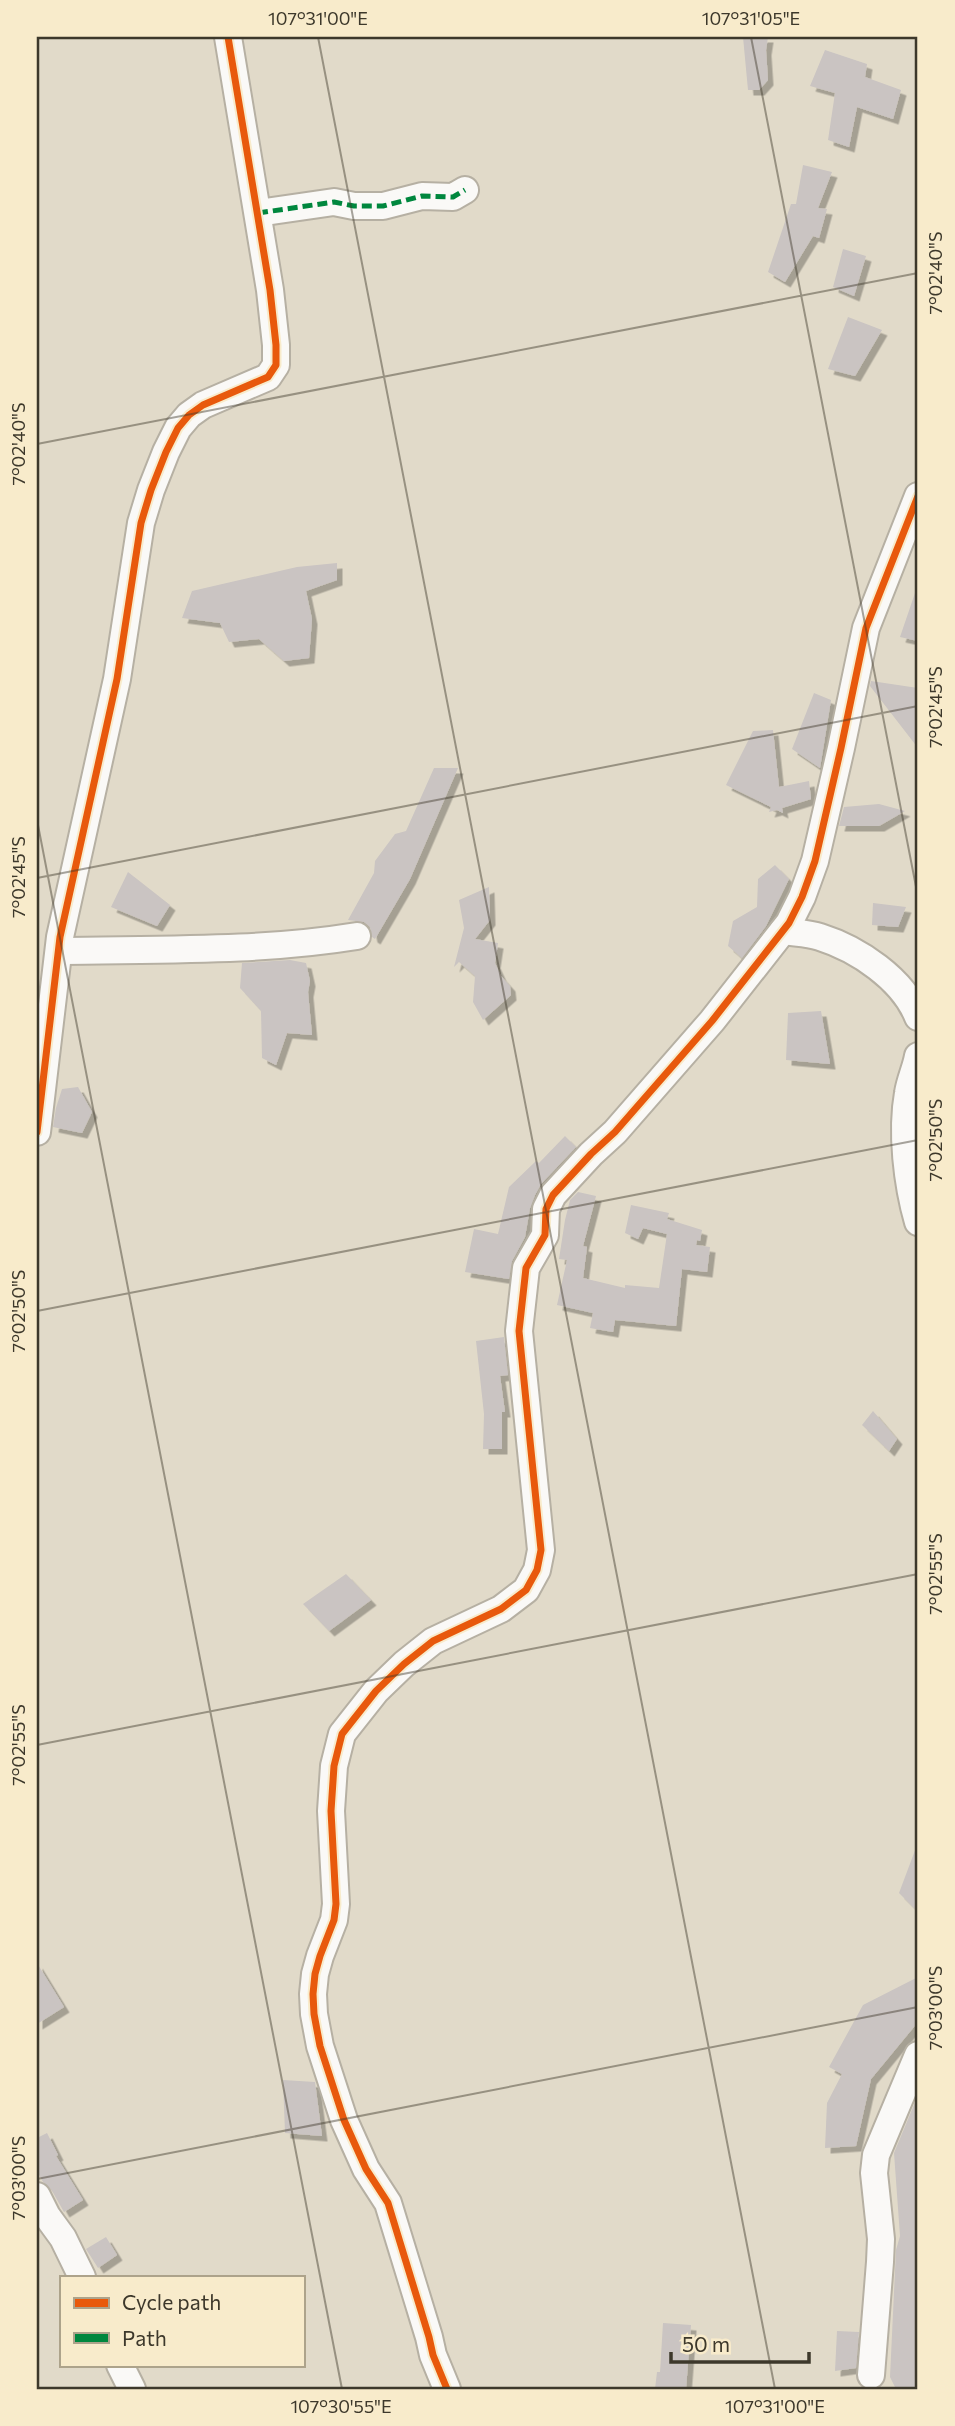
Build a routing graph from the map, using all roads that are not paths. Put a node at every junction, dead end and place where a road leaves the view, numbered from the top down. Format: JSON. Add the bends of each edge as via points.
{"nodes":[{"id":1,"x":228,"y":37,"type":"edge"},
{"id":2,"x":465,"y":190,"type":"dead end"},
{"id":3,"x":258,"y":213,"type":"junction"},
{"id":4,"x":918,"y":496,"type":"edge"},
{"id":5,"x":783,"y":932,"type":"junction"},
{"id":6,"x":357,"y":936,"type":"dead end"},
{"id":7,"x":59,"y":951,"type":"junction"},
{"id":8,"x":918,"y":1017,"type":"edge"},
{"id":9,"x":918,"y":1056,"type":"edge"},
{"id":10,"x":37,"y":1132,"type":"edge"},
{"id":11,"x":918,"y":1222,"type":"edge"},
{"id":12,"x":918,"y":2055,"type":"edge"},
{"id":13,"x":37,"y":2196,"type":"edge"},
{"id":14,"x":82,"y":2276,"type":"edge"},
{"id":15,"x":120,"y":2366,"type":"edge"},
{"id":16,"x":871,"y":2375,"type":"dead end"},
{"id":17,"x":132,"y":2389,"type":"edge"},
{"id":18,"x":447,"y":2389,"type":"edge"}],
"edges":[{"from":1,"to":3,"type":"street"},
{"from":2,"to":3,"type":"street","via":[[453,197],[422,196],[383,206],[334,202]]},
{"from":3,"to":7,"type":"street","via":[[276,365],[268,377],[189,415],[178,428],[151,490],[141,523],[117,679]]},
{"from":4,"to":5,"type":"street","via":[[866,628],[815,862]]},
{"from":5,"to":8,"type":"street","via":[[822,937],[865,958],[908,998]]},
{"from":5,"to":18,"type":"street","via":[[712,1021],[553,1195],[546,1209],[545,1235],[526,1268],[519,1331],[541,1550],[537,1570],[526,1590],[502,1609],[433,1642],[376,1691],[342,1734],[334,1766],[331,1811],[336,1904],[315,1974],[314,2014],[344,2120],[366,2169],[388,2203]]},
{"from":6,"to":7,"type":"street","via":[[209,948]]},
{"from":7,"to":10,"type":"street"},
{"from":9,"to":11,"type":"street","via":[[908,1092],[906,1153]]},
{"from":12,"to":16,"type":"street","via":[[876,2155],[881,2239]]},
{"from":13,"to":14,"type":"street"},
{"from":15,"to":17,"type":"street"}]}
